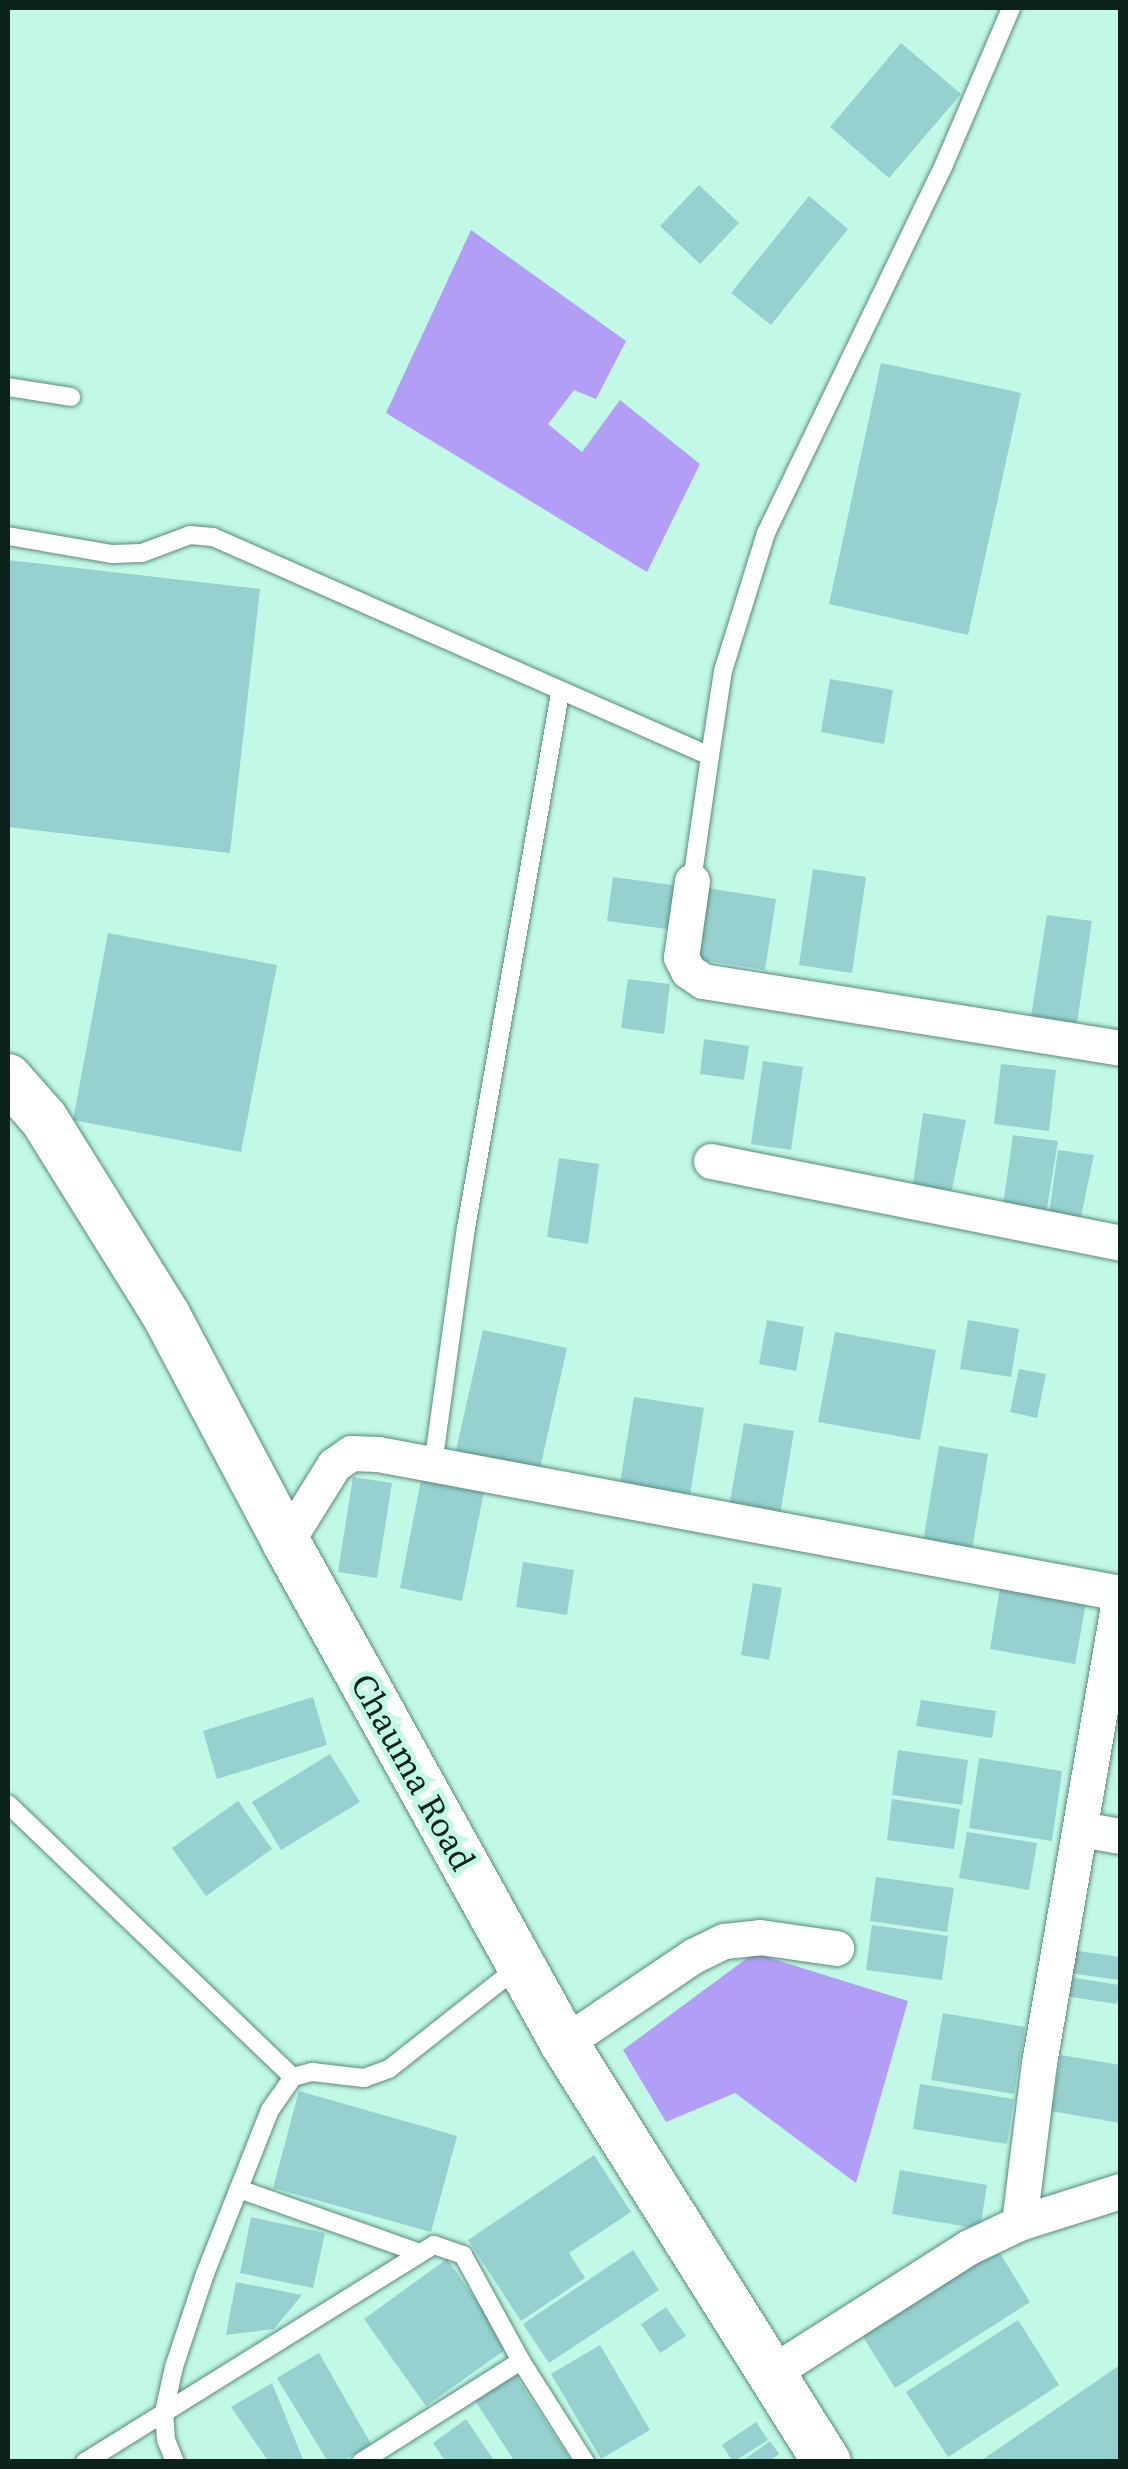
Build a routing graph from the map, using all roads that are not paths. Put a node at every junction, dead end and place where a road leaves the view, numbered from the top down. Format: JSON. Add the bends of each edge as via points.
{"nodes":[{"id":1,"x":1011,"y":8,"type":"edge"},
{"id":2,"x":8,"y":387,"type":"edge"},
{"id":3,"x":71,"y":397,"type":"dead end"},
{"id":4,"x":8,"y":536,"type":"edge"},
{"id":5,"x":560,"y":692,"type":"junction"},
{"id":6,"x":710,"y":756,"type":"junction"},
{"id":7,"x":692,"y":881,"type":"joint"},
{"id":8,"x":1120,"y":1048,"type":"edge"},
{"id":9,"x":8,"y":1078,"type":"edge"},
{"id":10,"x":711,"y":1160,"type":"dead end"},
{"id":11,"x":1120,"y":1243,"type":"edge"},
{"id":12,"x":433,"y":1465,"type":"junction"},
{"id":13,"x":286,"y":1542,"type":"junction"},
{"id":14,"x":1120,"y":1592,"type":"edge"},
{"id":15,"x":8,"y":1804,"type":"edge"},
{"id":16,"x":1080,"y":1829,"type":"junction"},
{"id":17,"x":1120,"y":1836,"type":"edge"},
{"id":18,"x":836,"y":1948,"type":"dead end"},
{"id":19,"x":520,"y":1965,"type":"junction"},
{"id":20,"x":564,"y":2044,"type":"junction"},
{"id":21,"x":293,"y":2077,"type":"junction"},
{"id":22,"x":239,"y":2189,"type":"junction"},
{"id":23,"x":1120,"y":2191,"type":"edge"},
{"id":24,"x":1019,"y":2223,"type":"junction"},
{"id":25,"x":420,"y":2253,"type":"junction"},
{"id":26,"x":520,"y":2361,"type":"junction"},
{"id":27,"x":771,"y":2373,"type":"junction"},
{"id":28,"x":164,"y":2412,"type":"junction"},
{"id":29,"x":823,"y":2460,"type":"edge"},
{"id":30,"x":84,"y":2462,"type":"edge"},
{"id":31,"x":175,"y":2462,"type":"edge"},
{"id":32,"x":360,"y":2462,"type":"edge"},
{"id":33,"x":585,"y":2462,"type":"edge"}],
"edges":[{"from":1,"to":6,"type":"lane","via":[[943,167],[766,534],[723,671]]},
{"from":2,"to":3,"type":"lane"},
{"from":4,"to":5,"type":"lane","via":[[112,554],[142,553],[190,535],[214,536]]},
{"from":5,"to":6,"type":"lane"},
{"from":5,"to":12,"type":"lane","via":[[466,1228]]},
{"from":6,"to":7,"type":"lane"},
{"from":7,"to":8,"type":"street","via":[[681,957],[702,981]]},
{"from":9,"to":13,"type":"street","name":"Chauma Road","via":[[44,1118],[166,1315]]},
{"from":10,"to":11,"type":"street"},
{"from":12,"to":13,"type":"street","via":[[351,1453],[334,1465]]},
{"from":12,"to":14,"type":"street"},
{"from":13,"to":19,"type":"street","name":"Chauma Road"},
{"from":14,"to":16,"type":"street"},
{"from":15,"to":21,"type":"lane"},
{"from":16,"to":17,"type":"street"},
{"from":16,"to":24,"type":"street"},
{"from":18,"to":20,"type":"street","via":[[760,1937],[724,1942]]},
{"from":19,"to":20,"type":"street","name":"Chauma Road"},
{"from":19,"to":21,"type":"lane","via":[[389,2070],[364,2078],[312,2072]]},
{"from":20,"to":27,"type":"street","name":"Chauma Road"},
{"from":21,"to":22,"type":"lane","via":[[270,2110]]},
{"from":22,"to":25,"type":"lane"},
{"from":22,"to":28,"type":"lane","via":[[174,2366]]},
{"from":23,"to":24,"type":"street"},
{"from":24,"to":27,"type":"street","via":[[970,2246]]},
{"from":25,"to":26,"type":"lane","via":[[434,2245],[463,2255]]},
{"from":25,"to":28,"type":"lane"},
{"from":26,"to":32,"type":"lane"},
{"from":26,"to":33,"type":"lane"},
{"from":27,"to":29,"type":"street","name":"Chauma Road"},
{"from":28,"to":30,"type":"lane"},
{"from":28,"to":31,"type":"lane"}]}
